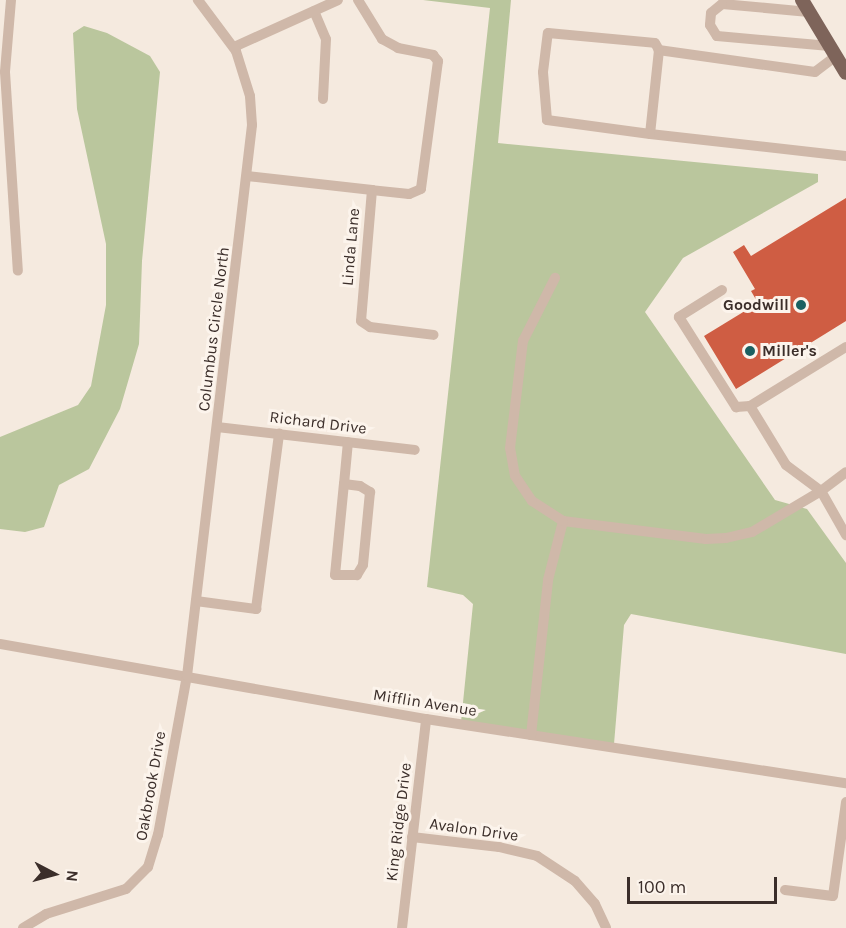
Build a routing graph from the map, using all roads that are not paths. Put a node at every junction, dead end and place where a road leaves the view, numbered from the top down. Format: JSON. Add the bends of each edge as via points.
{"nodes":[{"id":1,"x":11,"y":0,"type":"edge"},
{"id":2,"x":198,"y":0,"type":"edge"},
{"id":3,"x":338,"y":0,"type":"edge"},
{"id":4,"x":358,"y":0,"type":"edge"},
{"id":5,"x":806,"y":6,"type":"edge"},
{"id":6,"x":314,"y":11,"type":"junction"},
{"id":7,"x":234,"y":47,"type":"junction"},
{"id":8,"x":659,"y":50,"type":"junction"},
{"id":9,"x":833,"y":51,"type":"junction"},
{"id":10,"x":846,"y":73,"type":"edge"},
{"id":11,"x":323,"y":99,"type":"dead end"},
{"id":12,"x":650,"y":134,"type":"junction"},
{"id":13,"x":846,"y":156,"type":"edge"},
{"id":14,"x":247,"y":176,"type":"junction"},
{"id":15,"x":372,"y":190,"type":"junction"},
{"id":16,"x":18,"y":271,"type":"dead end"},
{"id":17,"x":555,"y":278,"type":"dead end"},
{"id":18,"x":722,"y":290,"type":"dead end"},
{"id":19,"x":434,"y":335,"type":"dead end"},
{"id":20,"x":846,"y":347,"type":"edge"},
{"id":21,"x":750,"y":406,"type":"junction"},
{"id":22,"x":217,"y":427,"type":"junction"},
{"id":23,"x":279,"y":434,"type":"junction"},
{"id":24,"x":348,"y":442,"type":"junction"},
{"id":25,"x":415,"y":450,"type":"dead end"},
{"id":26,"x":846,"y":472,"type":"edge"},
{"id":27,"x":344,"y":484,"type":"junction"},
{"id":28,"x":821,"y":491,"type":"junction"},
{"id":29,"x":563,"y":521,"type":"junction"},
{"id":30,"x":846,"y":535,"type":"edge"},
{"id":31,"x":196,"y":601,"type":"junction"},
{"id":32,"x":0,"y":644,"type":"edge"},
{"id":33,"x":187,"y":676,"type":"junction"},
{"id":34,"x":426,"y":719,"type":"junction"},
{"id":35,"x":531,"y":735,"type":"junction"},
{"id":36,"x":846,"y":783,"type":"edge"},
{"id":37,"x":846,"y":802,"type":"edge"},
{"id":38,"x":412,"y":837,"type":"junction"},
{"id":39,"x":785,"y":890,"type":"dead end"},
{"id":40,"x":23,"y":928,"type":"edge"},
{"id":41,"x":402,"y":928,"type":"edge"},
{"id":42,"x":606,"y":928,"type":"edge"}],
"edges":[{"from":1,"to":16,"type":"street","via":[[5,56]]},
{"from":2,"to":7,"type":"street","name":"Columbus Circle North"},
{"from":3,"to":6,"type":"street"},
{"from":4,"to":15,"type":"street","via":[[382,39],[398,48],[433,55],[438,61],[421,189],[409,194]]},
{"from":5,"to":9,"type":"main road"},
{"from":5,"to":9,"type":"street","via":[[722,4],[711,13],[710,25],[717,36]]},
{"from":6,"to":7,"type":"street"},
{"from":6,"to":11,"type":"street","via":[[326,39]]},
{"from":7,"to":14,"type":"street","name":"Columbus Circle North","via":[[252,109]]},
{"from":8,"to":9,"type":"street","via":[[815,72]]},
{"from":8,"to":12,"type":"street"},
{"from":8,"to":12,"type":"street","via":[[655,43],[548,33],[543,72],[547,120]]},
{"from":9,"to":10,"type":"main road"},
{"from":12,"to":13,"type":"street"},
{"from":14,"to":15,"type":"street","name":"Linda Lane"},
{"from":14,"to":22,"type":"street","name":"Columbus Circle North"},
{"from":15,"to":19,"type":"street","name":"Linda Lane","via":[[361,321],[370,327]]},
{"from":17,"to":29,"type":"street","via":[[523,341],[510,448],[515,476],[532,501]]},
{"from":18,"to":21,"type":"street","via":[[679,317],[736,407]]},
{"from":20,"to":21,"type":"street"},
{"from":21,"to":28,"type":"street","via":[[786,465]]},
{"from":22,"to":23,"type":"street","name":"Richard Drive"},
{"from":22,"to":31,"type":"street","name":"Columbus Circle North"},
{"from":23,"to":24,"type":"street","name":"Richard Drive"},
{"from":23,"to":31,"type":"street","via":[[256,609]]},
{"from":24,"to":25,"type":"street","name":"Richard Drive"},
{"from":24,"to":27,"type":"street"},
{"from":26,"to":28,"type":"street"},
{"from":27,"to":27,"type":"street","via":[[370,492],[363,565],[357,575],[335,575]]},
{"from":28,"to":29,"type":"street","via":[[752,532],[726,538],[706,539]]},
{"from":28,"to":30,"type":"street"},
{"from":29,"to":35,"type":"street","via":[[548,580]]},
{"from":31,"to":33,"type":"street","name":"Columbus Circle North"},
{"from":32,"to":33,"type":"street","name":"Mifflin Avenue"},
{"from":33,"to":34,"type":"street","name":"Mifflin Avenue"},
{"from":33,"to":40,"type":"street","name":"Oakbrook Drive","via":[[155,849],[148,867],[118,894],[46,914]]},
{"from":34,"to":35,"type":"street","name":"Mifflin Avenue"},
{"from":34,"to":38,"type":"street","name":"King Ridge Drive"},
{"from":35,"to":36,"type":"street","name":"Mifflin Avenue"},
{"from":37,"to":39,"type":"street","via":[[833,896]]},
{"from":38,"to":41,"type":"street","name":"King Ridge Drive"},
{"from":38,"to":42,"type":"street","name":"Avalon Drive","via":[[499,847],[537,856],[575,881],[595,904]]}]}
